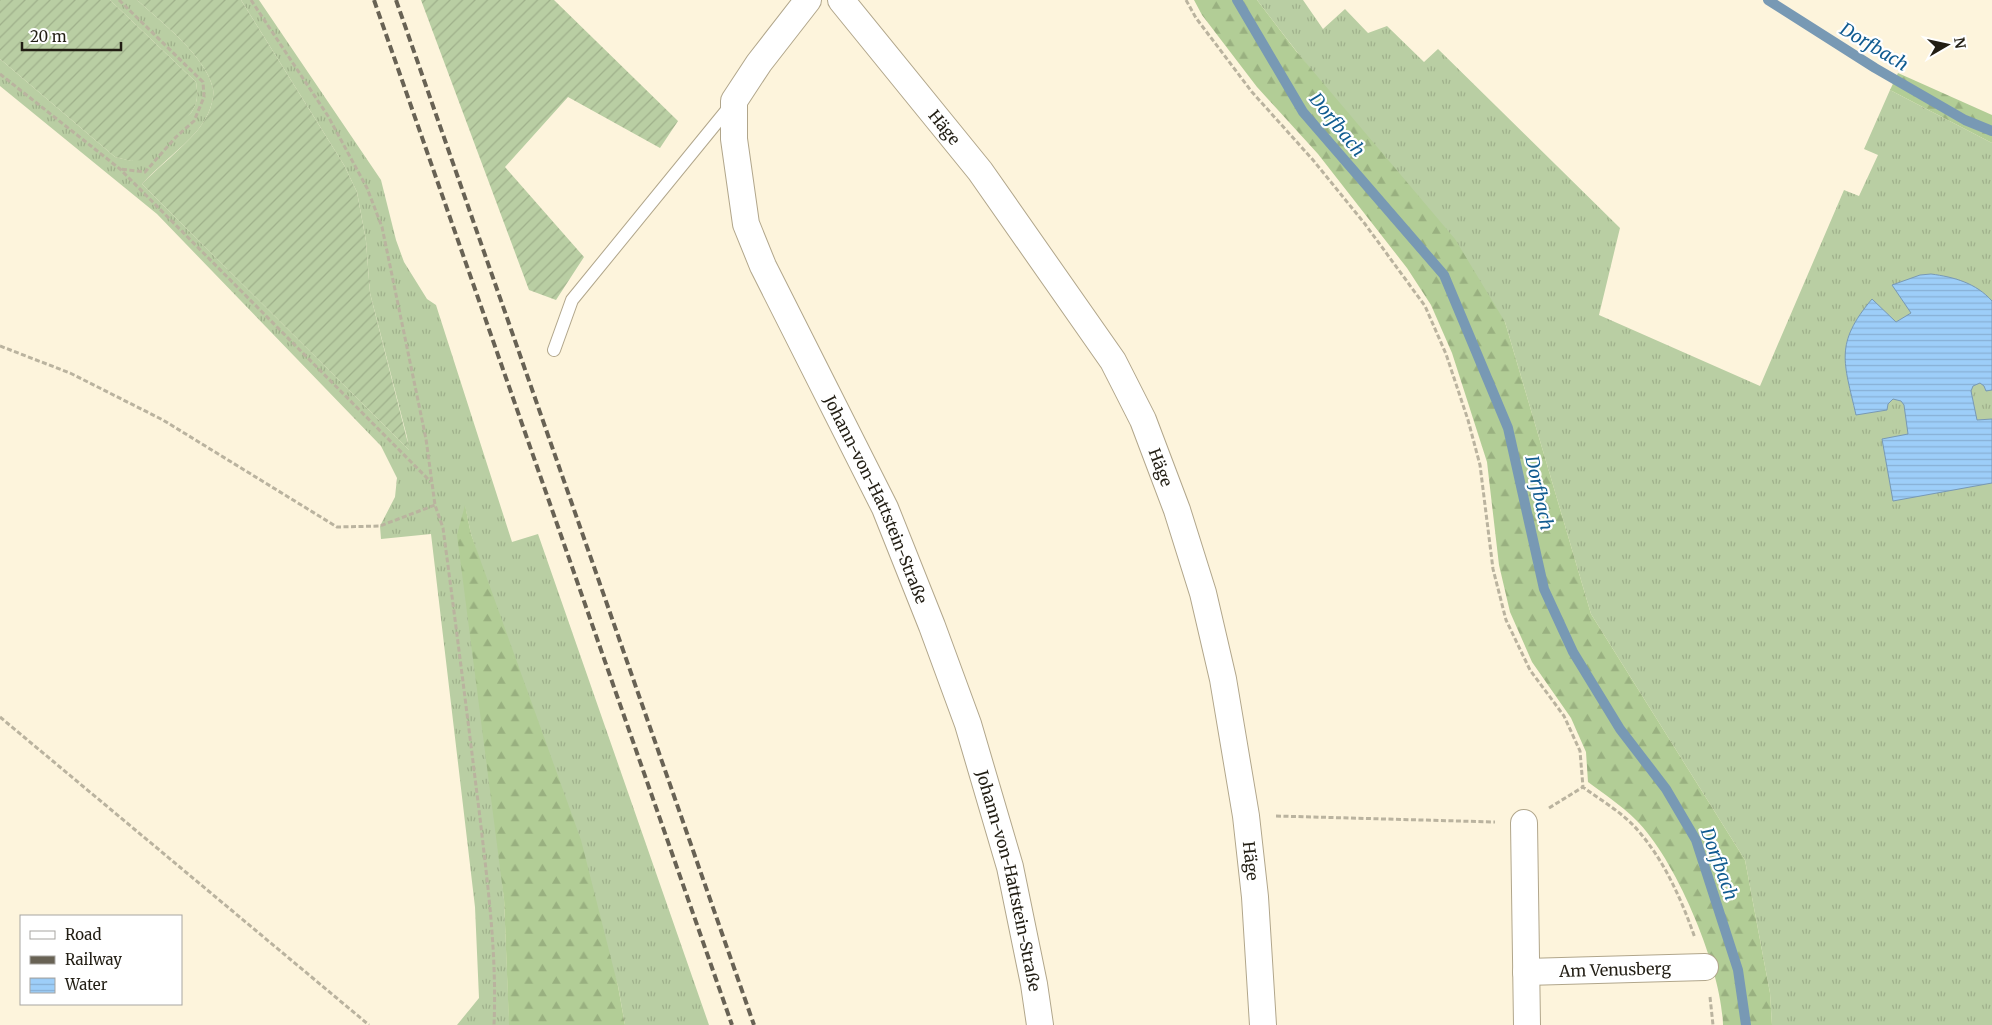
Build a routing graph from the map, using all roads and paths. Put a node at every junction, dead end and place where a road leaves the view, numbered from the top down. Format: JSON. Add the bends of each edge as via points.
{"nodes":[{"id":1,"x":119,"y":0,"type":"edge"},
{"id":2,"x":251,"y":0,"type":"edge"},
{"id":3,"x":808,"y":0,"type":"edge"},
{"id":4,"x":840,"y":0,"type":"edge"},
{"id":5,"x":1186,"y":0,"type":"edge"},
{"id":6,"x":0,"y":74,"type":"edge"},
{"id":7,"x":734,"y":101,"type":"junction"},
{"id":8,"x":120,"y":169,"type":"junction"},
{"id":9,"x":0,"y":346,"type":"edge"},
{"id":10,"x":554,"y":350,"type":"dead end"},
{"id":11,"x":431,"y":482,"type":"junction"},
{"id":12,"x":435,"y":505,"type":"junction"},
{"id":13,"x":0,"y":717,"type":"edge"},
{"id":14,"x":1583,"y":787,"type":"junction"},
{"id":15,"x":1246,"y":816,"type":"junction"},
{"id":16,"x":1524,"y":823,"type":"junction"},
{"id":17,"x":1704,"y":967,"type":"junction"},
{"id":18,"x":1526,"y":972,"type":"junction"},
{"id":19,"x":369,"y":1025,"type":"edge"},
{"id":20,"x":494,"y":1025,"type":"edge"},
{"id":21,"x":1040,"y":1025,"type":"edge"},
{"id":22,"x":1262,"y":1025,"type":"edge"},
{"id":23,"x":1527,"y":1025,"type":"edge"},
{"id":24,"x":1713,"y":1025,"type":"edge"}],
"edges":[{"from":1,"to":8,"type":"path","via":[[203,82],[204,97],[194,121],[145,172]]},
{"from":2,"to":11,"type":"path","via":[[328,116],[367,188],[382,227],[426,439]]},
{"from":3,"to":7,"type":"street"},
{"from":4,"to":15,"type":"street","name":"Häge","via":[[986,179],[1113,361],[1143,420],[1177,510],[1203,594],[1223,679]]},
{"from":5,"to":14,"type":"path","via":[[1252,92],[1365,224],[1424,306],[1446,354],[1480,465],[1493,569],[1506,620],[1530,670],[1564,716],[1576,742],[1580,751]]},
{"from":6,"to":8,"type":"path"},
{"from":7,"to":10,"type":"lane","via":[[572,300]]},
{"from":7,"to":21,"type":"street","name":"Johann-von-Hattstein-Straße","via":[[734,139],[746,224],[763,266],[885,508],[968,724],[1010,867]]},
{"from":8,"to":11,"type":"path"},
{"from":9,"to":12,"type":"path","via":[[70,373],[163,420],[337,527],[380,526]]},
{"from":11,"to":12,"type":"path"},
{"from":12,"to":20,"type":"path","via":[[444,538],[465,691],[490,910],[496,991]]},
{"from":13,"to":19,"type":"path"},
{"from":14,"to":16,"type":"path"},
{"from":14,"to":17,"type":"path","via":[[1632,824],[1654,852],[1679,899]]},
{"from":15,"to":16,"type":"path"},
{"from":15,"to":22,"type":"street","name":"Häge","via":[[1255,897]]},
{"from":16,"to":18,"type":"street"},
{"from":17,"to":18,"type":"street","name":"Am Venusberg"},
{"from":17,"to":24,"type":"path"},
{"from":18,"to":23,"type":"street"}]}
